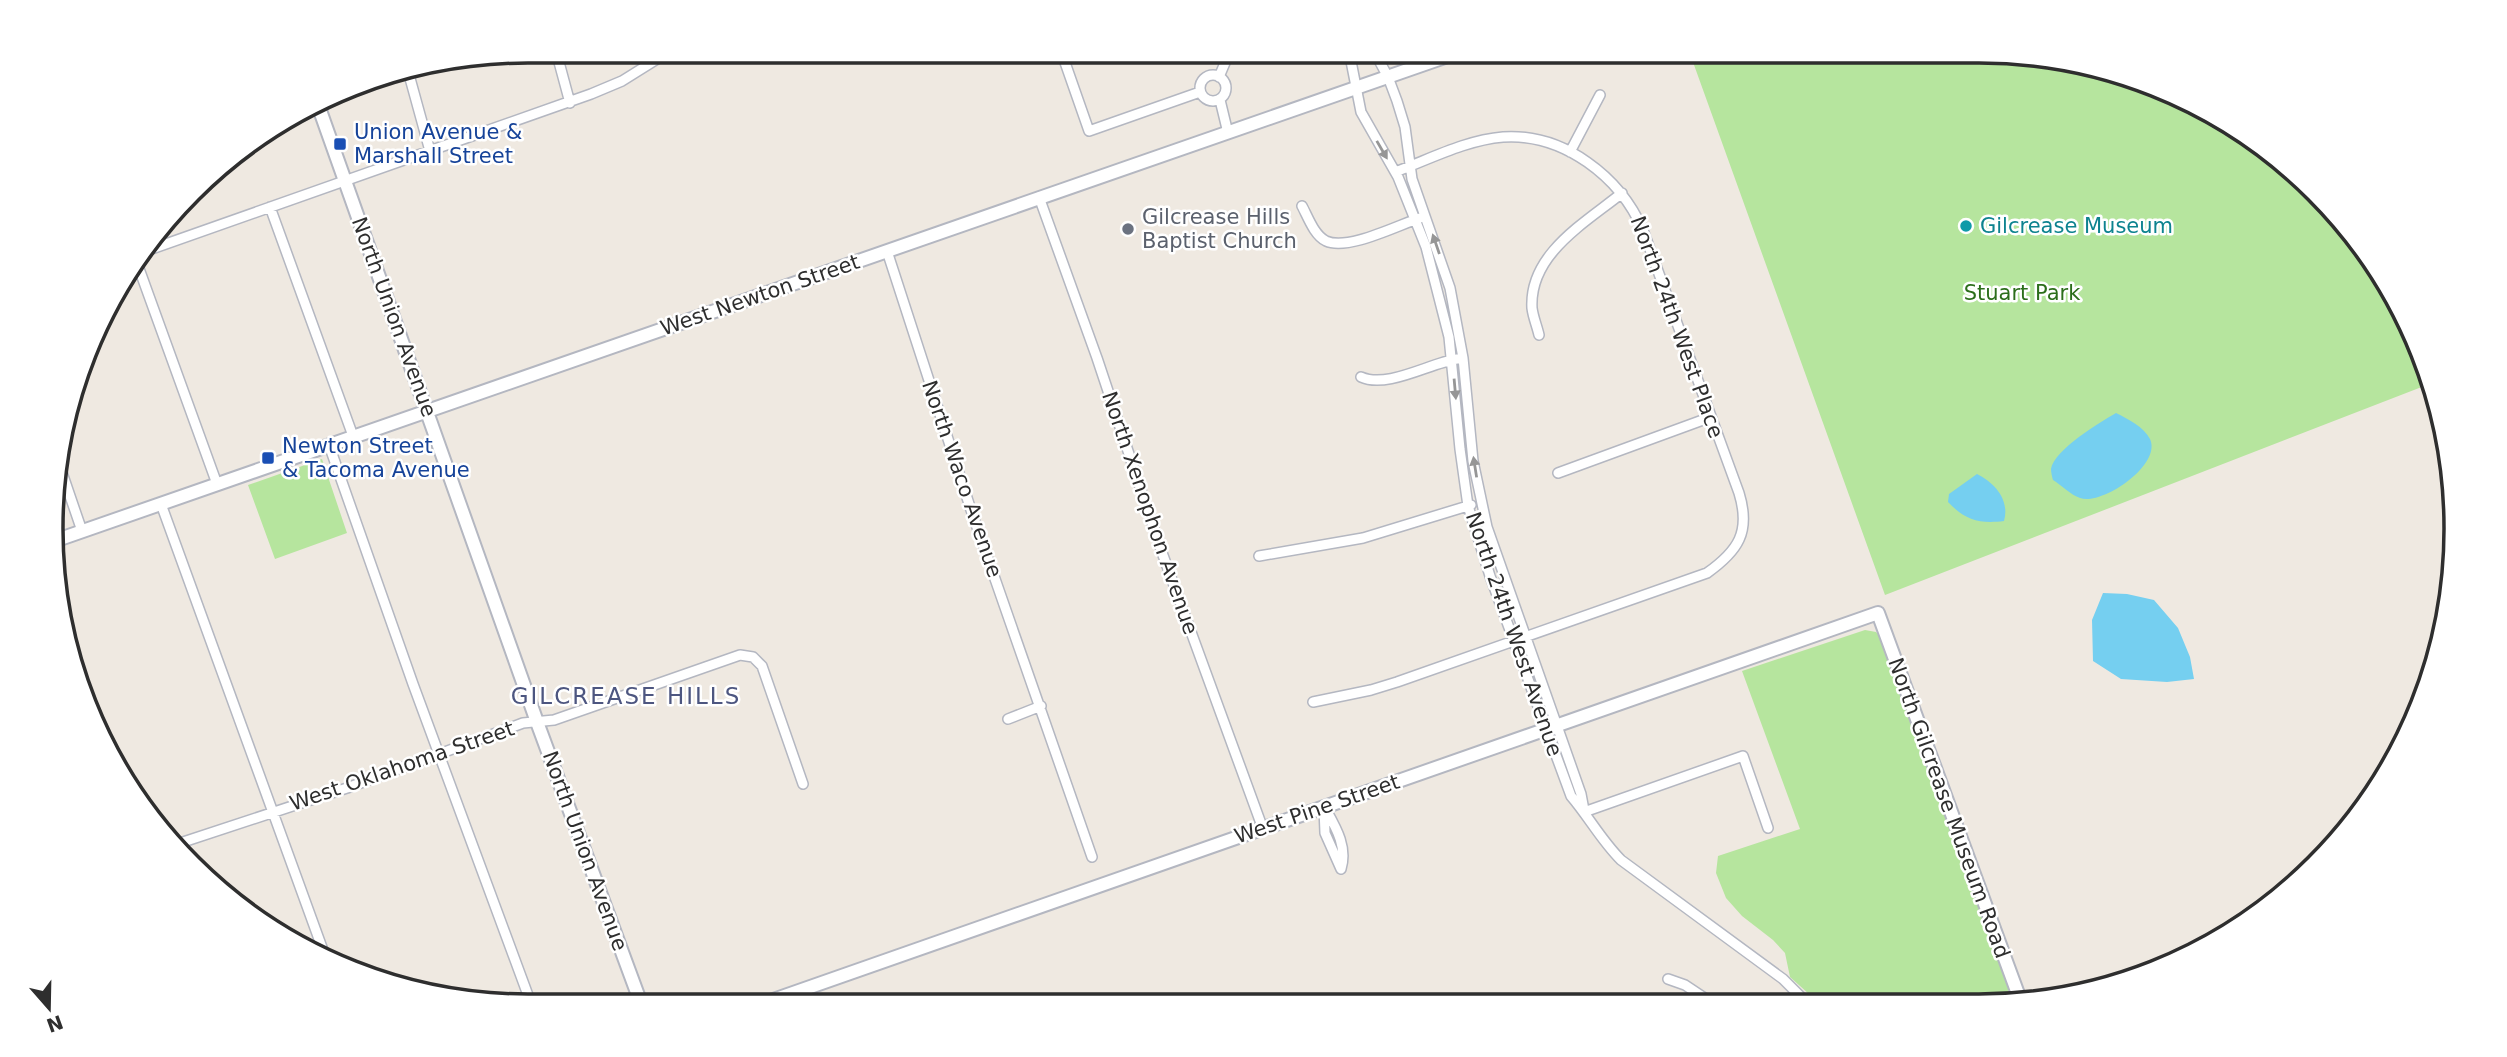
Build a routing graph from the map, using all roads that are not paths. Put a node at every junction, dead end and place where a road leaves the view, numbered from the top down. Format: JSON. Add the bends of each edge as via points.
{"nodes":[{"id":1,"x":559,"y":63,"type":"edge"},
{"id":2,"x":651,"y":63,"type":"edge"},
{"id":3,"x":1065,"y":63,"type":"edge"},
{"id":4,"x":1225,"y":63,"type":"edge"},
{"id":5,"x":1351,"y":63,"type":"edge"},
{"id":6,"x":1380,"y":63,"type":"edge"},
{"id":7,"x":1428,"y":63,"type":"edge"},
{"id":8,"x":1219,"y":77,"type":"junction"},
{"id":9,"x":1388,"y":77,"type":"junction"},
{"id":10,"x":410,"y":79,"type":"edge"},
{"id":11,"x":1355,"y":88,"type":"junction"},
{"id":12,"x":1200,"y":92,"type":"junction"},
{"id":13,"x":1600,"y":95,"type":"dead end"},
{"id":14,"x":1220,"y":100,"type":"junction"},
{"id":15,"x":570,"y":103,"type":"junction"},
{"id":16,"x":321,"y":112,"type":"edge"},
{"id":17,"x":1228,"y":132,"type":"junction"},
{"id":18,"x":430,"y":151,"type":"junction"},
{"id":19,"x":1570,"y":152,"type":"junction"},
{"id":20,"x":1409,"y":167,"type":"junction"},
{"id":21,"x":1395,"y":172,"type":"junction"},
{"id":22,"x":345,"y":181,"type":"junction"},
{"id":23,"x":1622,"y":193,"type":"junction"},
{"id":24,"x":1040,"y":197,"type":"junction"},
{"id":25,"x":1302,"y":205,"type":"dead end"},
{"id":26,"x":270,"y":207,"type":"junction"},
{"id":27,"x":1421,"y":218,"type":"junction"},
{"id":28,"x":158,"y":247,"type":"edge"},
{"id":29,"x":887,"y":251,"type":"junction"},
{"id":30,"x":140,"y":272,"type":"edge"},
{"id":31,"x":1539,"y":335,"type":"dead end"},
{"id":32,"x":1463,"y":358,"type":"junction"},
{"id":33,"x":1452,"y":359,"type":"junction"},
{"id":34,"x":1361,"y":377,"type":"dead end"},
{"id":35,"x":426,"y":411,"type":"junction"},
{"id":36,"x":1710,"y":417,"type":"junction"},
{"id":37,"x":354,"y":436,"type":"junction"},
{"id":38,"x":329,"y":445,"type":"junction"},
{"id":39,"x":1558,"y":473,"type":"dead end"},
{"id":40,"x":66,"y":483,"type":"edge"},
{"id":41,"x":216,"y":484,"type":"junction"},
{"id":42,"x":161,"y":503,"type":"junction"},
{"id":43,"x":1481,"y":503,"type":"junction"},
{"id":44,"x":1468,"y":506,"type":"junction"},
{"id":45,"x":82,"y":531,"type":"junction"},
{"id":46,"x":63,"y":538,"type":"edge"},
{"id":47,"x":1259,"y":556,"type":"dead end"},
{"id":48,"x":1878,"y":613,"type":"joint"},
{"id":49,"x":1525,"y":636,"type":"junction"},
{"id":50,"x":1514,"y":641,"type":"junction"},
{"id":51,"x":1313,"y":702,"type":"dead end"},
{"id":52,"x":1041,"y":706,"type":"junction"},
{"id":53,"x":1008,"y":719,"type":"dead end"},
{"id":54,"x":537,"y":722,"type":"junction"},
{"id":55,"x":1551,"y":727,"type":"junction"},
{"id":56,"x":440,"y":754,"type":"junction"},
{"id":57,"x":803,"y":784,"type":"dead end"},
{"id":58,"x":1324,"y":806,"type":"junction"},
{"id":59,"x":271,"y":811,"type":"junction"},
{"id":60,"x":1584,"y":812,"type":"junction"},
{"id":61,"x":1768,"y":828,"type":"dead end"},
{"id":62,"x":1263,"y":829,"type":"junction"},
{"id":63,"x":185,"y":842,"type":"edge"},
{"id":64,"x":1092,"y":857,"type":"dead end"},
{"id":65,"x":321,"y":945,"type":"edge"},
{"id":66,"x":1668,"y":979,"type":"dead end"},
{"id":67,"x":2017,"y":992,"type":"edge"},
{"id":68,"x":528,"y":994,"type":"edge"},
{"id":69,"x":638,"y":994,"type":"edge"},
{"id":70,"x":790,"y":994,"type":"edge"},
{"id":71,"x":1698,"y":994,"type":"edge"},
{"id":72,"x":1797,"y":994,"type":"edge"}],
"edges":[{"from":1,"to":15,"type":"street"},
{"from":2,"to":15,"type":"street"},
{"from":3,"to":12,"type":"street","via":[[1089,131]]},
{"from":4,"to":8,"type":"street"},
{"from":5,"to":11,"type":"street","name":"North 24th West Avenue"},
{"from":6,"to":9,"type":"street","name":"North 24th West Avenue"},
{"from":7,"to":9,"type":"street","name":"West Newton Street"},
{"from":8,"to":12,"type":"street","via":[[1205,78]]},
{"from":8,"to":14,"type":"street","via":[[1226,88]]},
{"from":9,"to":11,"type":"street","name":"West Newton Street"},
{"from":9,"to":20,"type":"street","name":"North 24th West Avenue","via":[[1405,127]]},
{"from":10,"to":18,"type":"street"},
{"from":11,"to":17,"type":"street","name":"West Newton Street"},
{"from":11,"to":21,"type":"street","name":"North 24th West Avenue","one_way":true,"via":[[1365,120]]},
{"from":12,"to":14,"type":"street","via":[[1210,101]]},
{"from":13,"to":19,"type":"street"},
{"from":14,"to":17,"type":"street"},
{"from":15,"to":18,"type":"street"},
{"from":16,"to":22,"type":"street","name":"North Union Avenue"},
{"from":17,"to":24,"type":"street","name":"West Newton Street"},
{"from":18,"to":22,"type":"street"},
{"from":19,"to":20,"type":"street","name":"North 24th West Place","via":[[1537,140],[1503,137],[1469,144]]},
{"from":19,"to":23,"type":"street","name":"North 24th West Place"},
{"from":20,"to":21,"type":"street","name":"North 24th West Place"},
{"from":20,"to":27,"type":"street","name":"North 24th West Avenue"},
{"from":21,"to":27,"type":"street","name":"North 24th West Avenue"},
{"from":22,"to":26,"type":"street"},
{"from":22,"to":35,"type":"street","name":"North Union Avenue"},
{"from":23,"to":31,"type":"street","via":[[1564,239],[1541,267],[1532,308]]},
{"from":23,"to":36,"type":"street","name":"North 24th West Place","via":[[1643,230]]},
{"from":24,"to":29,"type":"street","name":"West Newton Street"},
{"from":24,"to":62,"type":"street","name":"North Xenophon Avenue"},
{"from":25,"to":27,"type":"street","via":[[1319,236],[1336,244]]},
{"from":26,"to":28,"type":"street"},
{"from":26,"to":37,"type":"street"},
{"from":32,"to":27,"type":"street","name":"North 24th West Avenue","one_way":true,"via":[[1450,288]]},
{"from":27,"to":33,"type":"street","name":"North 24th West Avenue"},
{"from":29,"to":35,"type":"street","name":"West Newton Street"},
{"from":29,"to":52,"type":"street","name":"North Waco Avenue"},
{"from":30,"to":41,"type":"street"},
{"from":32,"to":33,"type":"street"},
{"from":43,"to":32,"type":"street","name":"North 24th West Avenue","one_way":true},
{"from":33,"to":34,"type":"street","via":[[1385,380]]},
{"from":33,"to":44,"type":"street","name":"North 24th West Avenue","one_way":true},
{"from":35,"to":37,"type":"street","name":"West Newton Street"},
{"from":35,"to":54,"type":"street","name":"North Union Avenue"},
{"from":36,"to":39,"type":"street"},
{"from":36,"to":49,"type":"street","name":"North 24th West Place","via":[[1743,505],[1740,541],[1724,561],[1707,573]]},
{"from":37,"to":38,"type":"street","name":"West Newton Street"},
{"from":38,"to":41,"type":"street","name":"West Newton Street"},
{"from":38,"to":56,"type":"street"},
{"from":40,"to":45,"type":"street"},
{"from":41,"to":42,"type":"street","name":"West Newton Street"},
{"from":42,"to":45,"type":"street","name":"West Newton Street"},
{"from":42,"to":59,"type":"street"},
{"from":43,"to":44,"type":"street"},
{"from":43,"to":49,"type":"street","name":"North 24th West Avenue"},
{"from":44,"to":47,"type":"street","via":[[1363,538]]},
{"from":44,"to":50,"type":"street","name":"North 24th West Avenue"},
{"from":45,"to":46,"type":"street","name":"West Newton Street"},
{"from":48,"to":55,"type":"street","name":"West Pine Street"},
{"from":48,"to":67,"type":"street","name":"North Gilcrease Museum Road"},
{"from":49,"to":50,"type":"street"},
{"from":49,"to":55,"type":"street","name":"North 24th West Avenue"},
{"from":50,"to":51,"type":"street","via":[[1371,690]]},
{"from":50,"to":55,"type":"street","name":"North 24th West Avenue"},
{"from":52,"to":53,"type":"street"},
{"from":52,"to":64,"type":"street","name":"North Waco Avenue"},
{"from":54,"to":56,"type":"street","name":"West Oklahoma Street"},
{"from":54,"to":57,"type":"street","name":"West Oklahoma Street","via":[[587,709],[728,658],[753,657],[762,666]]},
{"from":54,"to":69,"type":"street","name":"North Union Avenue"},
{"from":55,"to":58,"type":"street","name":"West Pine Street"},
{"from":55,"to":60,"type":"street","name":"North 24th West Avenue","via":[[1571,796]]},
{"from":56,"to":59,"type":"street","name":"West Oklahoma Street"},
{"from":56,"to":68,"type":"street"},
{"from":58,"to":58,"type":"street","via":[[1325,833],[1341,869],[1345,855]]},
{"from":58,"to":62,"type":"street","name":"West Pine Street"},
{"from":59,"to":63,"type":"street","name":"West Oklahoma Street"},
{"from":59,"to":65,"type":"street"},
{"from":60,"to":61,"type":"street","via":[[1743,756]]},
{"from":60,"to":72,"type":"street","name":"North 24th West Avenue","via":[[1621,860]]},
{"from":62,"to":70,"type":"street","name":"West Pine Street"},
{"from":66,"to":71,"type":"street"}]}
